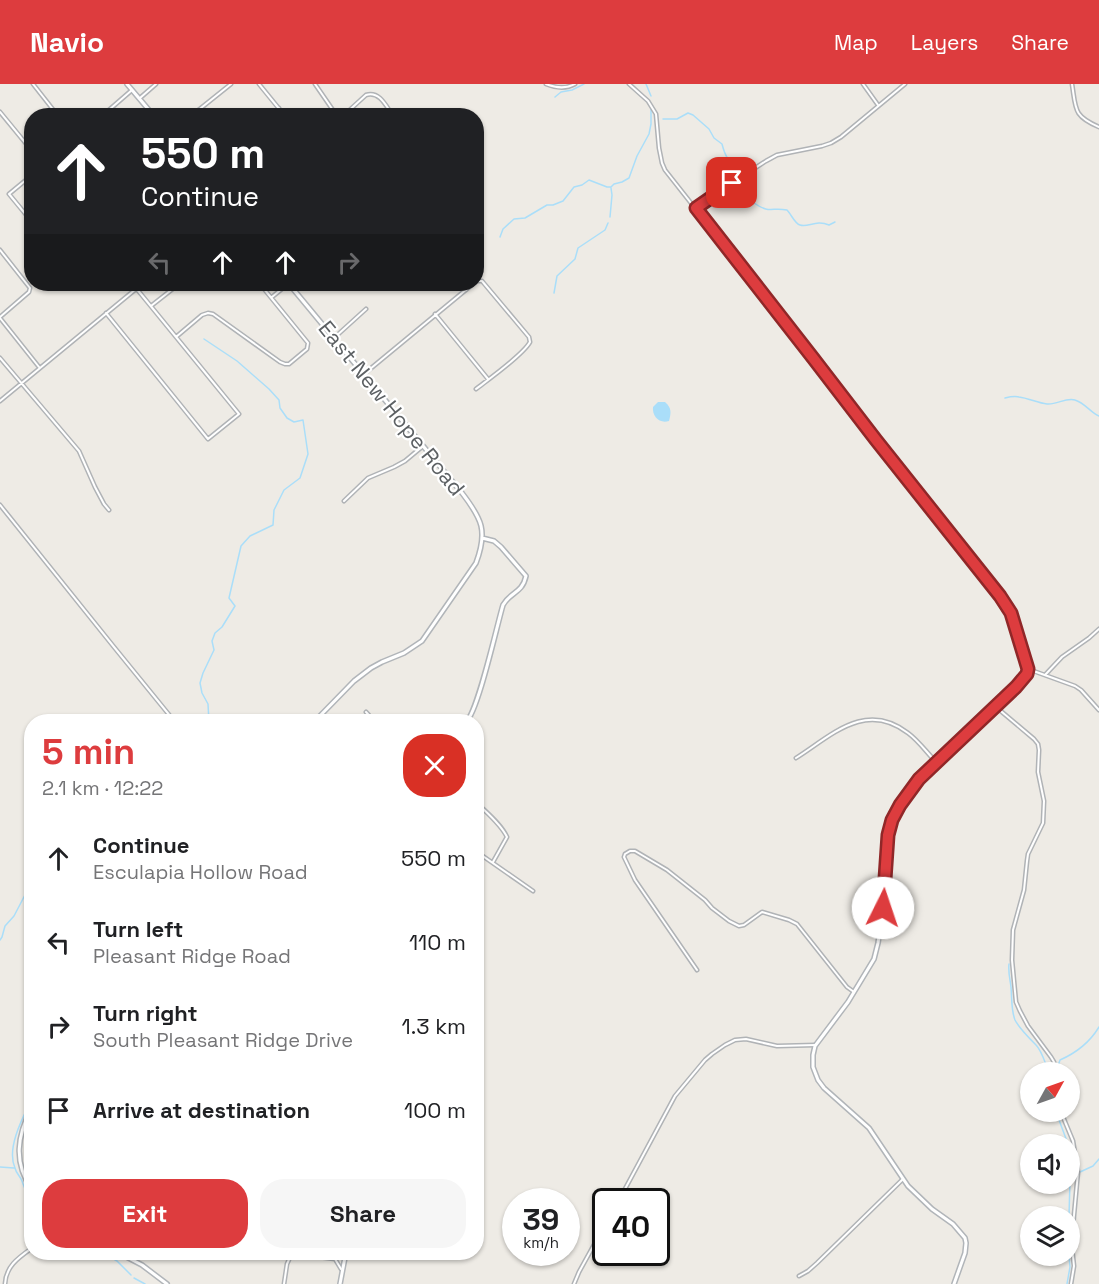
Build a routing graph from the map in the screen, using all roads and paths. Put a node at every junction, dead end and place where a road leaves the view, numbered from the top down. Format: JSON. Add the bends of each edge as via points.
{"nodes":[{"id":1,"x":33,"y":84,"type":"edge"},
{"id":2,"x":127,"y":84,"type":"edge"},
{"id":3,"x":156,"y":84,"type":"edge"},
{"id":4,"x":231,"y":84,"type":"edge"},
{"id":5,"x":259,"y":84,"type":"edge"},
{"id":6,"x":315,"y":84,"type":"edge"},
{"id":7,"x":546,"y":84,"type":"edge"},
{"id":8,"x":575,"y":84,"type":"edge"},
{"id":9,"x":629,"y":84,"type":"edge"},
{"id":10,"x":863,"y":84,"type":"edge"},
{"id":11,"x":905,"y":84,"type":"edge"},
{"id":12,"x":1072,"y":84,"type":"edge"},
{"id":13,"x":132,"y":90,"type":"junction"},
{"id":14,"x":139,"y":98,"type":"junction"},
{"id":15,"x":878,"y":105,"type":"junction"},
{"id":16,"x":52,"y":108,"type":"edge"},
{"id":17,"x":111,"y":108,"type":"edge"},
{"id":18,"x":147,"y":108,"type":"edge"},
{"id":19,"x":201,"y":108,"type":"edge"},
{"id":20,"x":279,"y":108,"type":"edge"},
{"id":21,"x":332,"y":108,"type":"edge"},
{"id":22,"x":352,"y":108,"type":"edge"},
{"id":23,"x":387,"y":108,"type":"edge"},
{"id":24,"x":0,"y":112,"type":"edge"},
{"id":25,"x":1099,"y":127,"type":"edge"},
{"id":26,"x":24,"y":141,"type":"edge"},
{"id":27,"x":24,"y":182,"type":"edge"},
{"id":28,"x":696,"y":208,"type":"junction"},
{"id":29,"x":24,"y":212,"type":"edge"},
{"id":30,"x":0,"y":250,"type":"edge"},
{"id":31,"x":24,"y":279,"type":"edge"},
{"id":32,"x":484,"y":283,"type":"edge"},
{"id":33,"x":29,"y":291,"type":"edge"},
{"id":34,"x":132,"y":291,"type":"edge"},
{"id":35,"x":138,"y":291,"type":"edge"},
{"id":36,"x":170,"y":291,"type":"edge"},
{"id":37,"x":266,"y":291,"type":"edge"},
{"id":38,"x":280,"y":291,"type":"edge"},
{"id":39,"x":295,"y":291,"type":"edge"},
{"id":40,"x":464,"y":291,"type":"edge"},
{"id":41,"x":272,"y":297,"type":"junction"},
{"id":42,"x":151,"y":306,"type":"junction"},
{"id":43,"x":366,"y":309,"type":"dead end"},
{"id":44,"x":106,"y":313,"type":"junction"},
{"id":45,"x":435,"y":314,"type":"junction"},
{"id":46,"x":0,"y":317,"type":"edge"},
{"id":47,"x":176,"y":337,"type":"junction"},
{"id":48,"x":334,"y":338,"type":"junction"},
{"id":49,"x":0,"y":358,"type":"edge"},
{"id":50,"x":39,"y":368,"type":"junction"},
{"id":51,"x":364,"y":374,"type":"junction"},
{"id":52,"x":489,"y":379,"type":"junction"},
{"id":53,"x":22,"y":384,"type":"junction"},
{"id":54,"x":476,"y":388,"type":"dead end"},
{"id":55,"x":0,"y":401,"type":"edge"},
{"id":56,"x":423,"y":446,"type":"junction"},
{"id":57,"x":344,"y":501,"type":"dead end"},
{"id":58,"x":0,"y":505,"type":"edge"},
{"id":59,"x":109,"y":510,"type":"dead end"},
{"id":60,"x":482,"y":538,"type":"junction"},
{"id":61,"x":1099,"y":629,"type":"edge"},
{"id":62,"x":1028,"y":669,"type":"junction"},
{"id":63,"x":1044,"y":675,"type":"junction"},
{"id":64,"x":996,"y":707,"type":"junction"},
{"id":65,"x":1099,"y":710,"type":"edge"},
{"id":66,"x":168,"y":714,"type":"edge"},
{"id":67,"x":322,"y":714,"type":"edge"},
{"id":68,"x":470,"y":714,"type":"edge"},
{"id":69,"x":796,"y":758,"type":"dead end"},
{"id":70,"x":937,"y":763,"type":"junction"},
{"id":71,"x":484,"y":809,"type":"edge"},
{"id":72,"x":484,"y":856,"type":"edge"},
{"id":73,"x":493,"y":862,"type":"junction"},
{"id":74,"x":533,"y":891,"type":"dead end"},
{"id":75,"x":698,"y":969,"type":"dead end"},
{"id":76,"x":854,"y":992,"type":"junction"},
{"id":77,"x":816,"y":1045,"type":"junction"},
{"id":78,"x":1054,"y":1062,"type":"edge"},
{"id":79,"x":1065,"y":1122,"type":"edge"},
{"id":80,"x":24,"y":1125,"type":"edge"},
{"id":81,"x":24,"y":1174,"type":"edge"},
{"id":82,"x":903,"y":1179,"type":"junction"},
{"id":83,"x":626,"y":1188,"type":"edge"},
{"id":84,"x":592,"y":1248,"type":"edge"},
{"id":85,"x":24,"y":1254,"type":"edge"},
{"id":86,"x":134,"y":1260,"type":"edge"},
{"id":87,"x":289,"y":1260,"type":"edge"},
{"id":88,"x":336,"y":1260,"type":"edge"},
{"id":89,"x":344,"y":1260,"type":"edge"},
{"id":90,"x":343,"y":1271,"type":"junction"},
{"id":91,"x":799,"y":1276,"type":"dead end"},
{"id":92,"x":5,"y":1284,"type":"edge"},
{"id":93,"x":167,"y":1284,"type":"edge"},
{"id":94,"x":284,"y":1284,"type":"edge"},
{"id":95,"x":340,"y":1284,"type":"edge"},
{"id":96,"x":574,"y":1284,"type":"edge"},
{"id":97,"x":954,"y":1284,"type":"edge"},
{"id":98,"x":1071,"y":1284,"type":"edge"}],
"edges":[{"from":1,"to":16,"type":"street"},
{"from":2,"to":13,"type":"street"},
{"from":3,"to":14,"type":"street"},
{"from":4,"to":19,"type":"street"},
{"from":5,"to":20,"type":"street"},
{"from":6,"to":21,"type":"street"},
{"from":7,"to":8,"type":"street","via":[[560,88]]},
{"from":9,"to":28,"type":"street","via":[[648,100],[656,114],[662,163]]},
{"from":10,"to":15,"type":"street"},
{"from":11,"to":15,"type":"street"},
{"from":12,"to":25,"type":"street","via":[[1076,110],[1087,122]]},
{"from":13,"to":14,"type":"street"},
{"from":13,"to":17,"type":"street"},
{"from":14,"to":18,"type":"street"},
{"from":15,"to":28,"type":"street","via":[[831,143],[777,155]]},
{"from":22,"to":23,"type":"street","via":[[371,94],[378,95]]},
{"from":24,"to":26,"type":"street"},
{"from":27,"to":29,"type":"street","via":[[9,194]]},
{"from":28,"to":62,"type":"street","via":[[1000,596],[1011,613]]},
{"from":30,"to":31,"type":"street"},
{"from":32,"to":52,"type":"street","via":[[530,342]]},
{"from":33,"to":46,"type":"street"},
{"from":34,"to":44,"type":"street"},
{"from":35,"to":42,"type":"street"},
{"from":36,"to":42,"type":"street"},
{"from":37,"to":41,"type":"street"},
{"from":38,"to":41,"type":"street"},
{"from":39,"to":48,"type":"street","name":"East New Hope Road"},
{"from":40,"to":45,"type":"street"},
{"from":41,"to":47,"type":"street","via":[[308,343],[307,349],[289,364],[213,314],[202,315]]},
{"from":42,"to":47,"type":"street"},
{"from":43,"to":48,"type":"street"},
{"from":44,"to":47,"type":"street","via":[[208,439],[239,414]]},
{"from":44,"to":50,"type":"street"},
{"from":45,"to":51,"type":"street"},
{"from":45,"to":52,"type":"street"},
{"from":46,"to":50,"type":"street"},
{"from":48,"to":51,"type":"street","name":"East New Hope Road"},
{"from":49,"to":53,"type":"street"},
{"from":50,"to":53,"type":"street"},
{"from":51,"to":56,"type":"street","name":"East New Hope Road"},
{"from":52,"to":54,"type":"street"},
{"from":53,"to":55,"type":"street"},
{"from":53,"to":59,"type":"street","via":[[79,451]]},
{"from":56,"to":57,"type":"street","via":[[394,468],[368,478]]},
{"from":56,"to":60,"type":"street","name":"East New Hope Road","via":[[475,510]]},
{"from":58,"to":66,"type":"street"},
{"from":60,"to":67,"type":"street","via":[[476,563],[422,640],[371,668]]},
{"from":60,"to":68,"type":"street","via":[[501,547],[526,576],[524,586],[503,605]]},
{"from":61,"to":63,"type":"street"},
{"from":62,"to":63,"type":"street"},
{"from":62,"to":64,"type":"street","via":[[1022,681]]},
{"from":63,"to":65,"type":"street","via":[[1075,686]]},
{"from":64,"to":70,"type":"street"},
{"from":64,"to":78,"type":"street","via":[[1038,744],[1043,823],[1028,854],[1012,960],[1016,1002]]},
{"from":69,"to":70,"type":"street","via":[[842,727],[870,720],[902,729]]},
{"from":70,"to":76,"type":"street","via":[[909,791],[892,820],[878,943]]},
{"from":71,"to":73,"type":"street","via":[[507,837]]},
{"from":72,"to":73,"type":"street"},
{"from":73,"to":74,"type":"street"},
{"from":75,"to":76,"type":"street","via":[[635,880],[625,854],[635,851],[667,870],[734,924],[744,925],[762,912],[797,924]]},
{"from":76,"to":77,"type":"street"},
{"from":77,"to":82,"type":"street","via":[[813,1067],[818,1080],[869,1128]]},
{"from":77,"to":83,"type":"street","via":[[786,1047],[746,1040],[724,1044],[675,1096]]},
{"from":79,"to":98,"type":"street","via":[[1078,1172]]},
{"from":80,"to":81,"type":"street","via":[[18,1146]]},
{"from":82,"to":91,"type":"street"},
{"from":82,"to":97,"type":"street","via":[[965,1238],[965,1253]]},
{"from":84,"to":96,"type":"street"},
{"from":85,"to":92,"type":"street","via":[[8,1270]]},
{"from":86,"to":93,"type":"street"},
{"from":87,"to":94,"type":"street"},
{"from":88,"to":90,"type":"street"},
{"from":89,"to":90,"type":"street"},
{"from":90,"to":95,"type":"street"}]}
